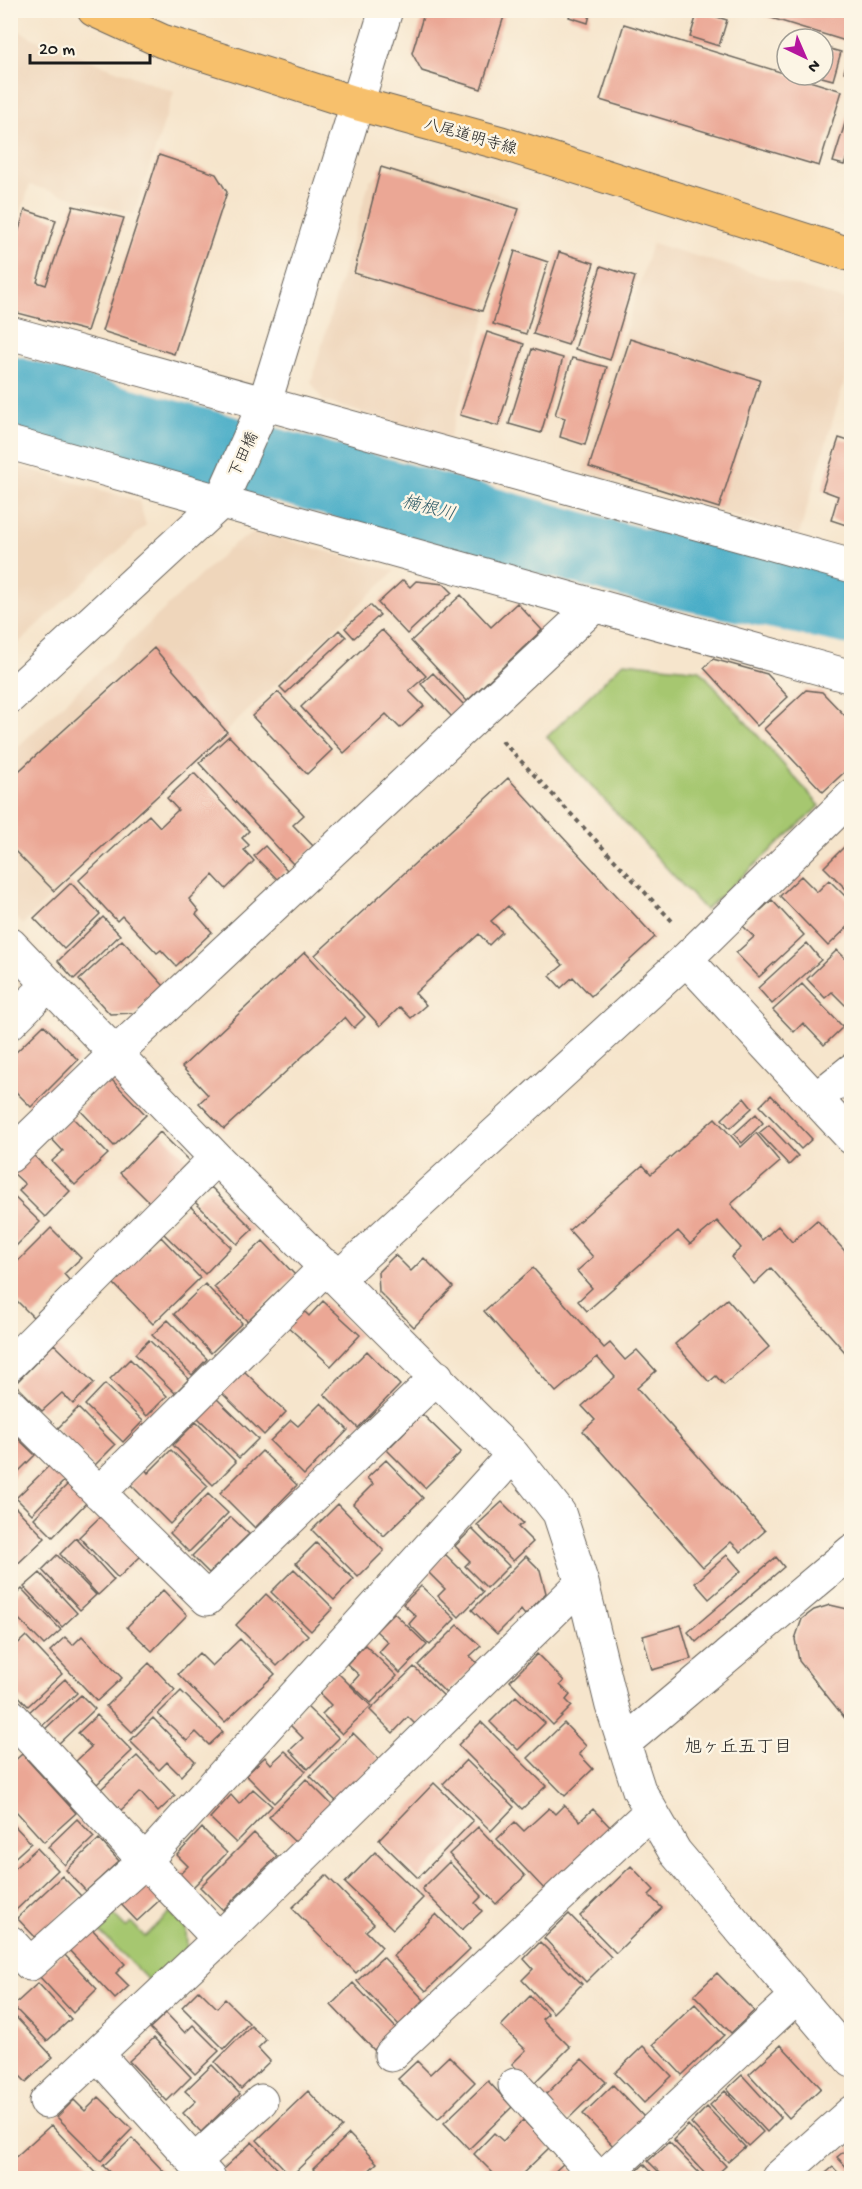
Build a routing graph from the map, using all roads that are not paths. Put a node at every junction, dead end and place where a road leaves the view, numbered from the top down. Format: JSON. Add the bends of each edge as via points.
{"nodes":[{"id":1,"x":94,"y":10,"type":"edge"},
{"id":2,"x":386,"y":10,"type":"edge"},
{"id":3,"x":355,"y":104,"type":"junction"},
{"id":4,"x":852,"y":255,"type":"edge"},
{"id":5,"x":10,"y":333,"type":"edge"},
{"id":6,"x":264,"y":405,"type":"junction"},
{"id":7,"x":10,"y":443,"type":"edge"},
{"id":8,"x":219,"y":503,"type":"junction"},
{"id":9,"x":852,"y":566,"type":"edge"},
{"id":10,"x":594,"y":606,"type":"junction"},
{"id":11,"x":852,"y":677,"type":"edge"},
{"id":12,"x":10,"y":697,"type":"edge"},
{"id":13,"x":852,"y":796,"type":"edge"},
{"id":14,"x":10,"y":944,"type":"edge"},
{"id":15,"x":691,"y":953,"type":"junction"},
{"id":16,"x":49,"y":984,"type":"junction"},
{"id":17,"x":10,"y":1023,"type":"edge"},
{"id":18,"x":116,"y":1053,"type":"junction"},
{"id":19,"x":852,"y":1070,"type":"edge"},
{"id":20,"x":816,"y":1100,"type":"junction"},
{"id":21,"x":852,"y":1138,"type":"edge"},
{"id":22,"x":10,"y":1156,"type":"edge"},
{"id":23,"x":216,"y":1158,"type":"junction"},
{"id":24,"x":333,"y":1271,"type":"junction"},
{"id":25,"x":10,"y":1364,"type":"edge"},
{"id":26,"x":437,"y":1377,"type":"junction"},
{"id":27,"x":10,"y":1405,"type":"edge"},
{"id":28,"x":513,"y":1455,"type":"junction"},
{"id":29,"x":99,"y":1493,"type":"junction"},
{"id":30,"x":852,"y":1551,"type":"edge"},
{"id":31,"x":582,"y":1582,"type":"junction"},
{"id":32,"x":10,"y":1715,"type":"edge"},
{"id":33,"x":624,"y":1743,"type":"junction"},
{"id":34,"x":651,"y":1811,"type":"junction"},
{"id":35,"x":146,"y":1861,"type":"junction"},
{"id":36,"x":219,"y":1939,"type":"junction"},
{"id":37,"x":17,"y":1962,"type":"edge"},
{"id":38,"x":796,"y":1997,"type":"junction"},
{"id":39,"x":97,"y":2054,"type":"junction"},
{"id":40,"x":391,"y":2055,"type":"dead end"},
{"id":41,"x":852,"y":2061,"type":"edge"},
{"id":42,"x":515,"y":2085,"type":"dead end"},
{"id":43,"x":261,"y":2101,"type":"dead end"},
{"id":44,"x":46,"y":2102,"type":"dead end"},
{"id":45,"x":852,"y":2112,"type":"edge"},
{"id":46,"x":202,"y":2170,"type":"edge"},
{"id":47,"x":600,"y":2178,"type":"edge"},
{"id":48,"x":778,"y":2178,"type":"edge"}],
"edges":[{"from":1,"to":3,"type":"main road","name":"八尾道明寺線","via":[[162,41]]},
{"from":2,"to":3,"type":"street","name":"下田橋"},
{"from":3,"to":4,"type":"main road","name":"八尾道明寺線","via":[[501,142]]},
{"from":3,"to":6,"type":"street","name":"下田橋"},
{"from":5,"to":6,"type":"street"},
{"from":6,"to":8,"type":"street","name":"下田橋"},
{"from":6,"to":9,"type":"street"},
{"from":7,"to":8,"type":"street"},
{"from":8,"to":10,"type":"street"},
{"from":8,"to":12,"type":"street"},
{"from":10,"to":11,"type":"street"},
{"from":10,"to":18,"type":"street"},
{"from":13,"to":15,"type":"street"},
{"from":14,"to":16,"type":"street"},
{"from":15,"to":20,"type":"street"},
{"from":15,"to":24,"type":"street"},
{"from":16,"to":17,"type":"street"},
{"from":16,"to":18,"type":"street"},
{"from":18,"to":22,"type":"street"},
{"from":18,"to":23,"type":"street"},
{"from":19,"to":20,"type":"street"},
{"from":20,"to":21,"type":"street"},
{"from":23,"to":24,"type":"street"},
{"from":23,"to":25,"type":"street"},
{"from":24,"to":26,"type":"street"},
{"from":24,"to":29,"type":"street"},
{"from":26,"to":28,"type":"street"},
{"from":26,"to":29,"type":"street","via":[[207,1599]]},
{"from":27,"to":29,"type":"street"},
{"from":28,"to":31,"type":"street","via":[[559,1513]]},
{"from":28,"to":35,"type":"street"},
{"from":30,"to":33,"type":"street"},
{"from":31,"to":33,"type":"street"},
{"from":31,"to":36,"type":"street"},
{"from":32,"to":35,"type":"street"},
{"from":33,"to":34,"type":"street","via":[[639,1790]]},
{"from":34,"to":38,"type":"street","via":[[675,1852]]},
{"from":34,"to":40,"type":"street"},
{"from":35,"to":36,"type":"street"},
{"from":35,"to":37,"type":"street"},
{"from":36,"to":39,"type":"street"},
{"from":38,"to":41,"type":"street"},
{"from":38,"to":47,"type":"street"},
{"from":39,"to":44,"type":"street"},
{"from":39,"to":46,"type":"street"},
{"from":42,"to":47,"type":"street"},
{"from":43,"to":46,"type":"street"},
{"from":45,"to":48,"type":"street"}]}
